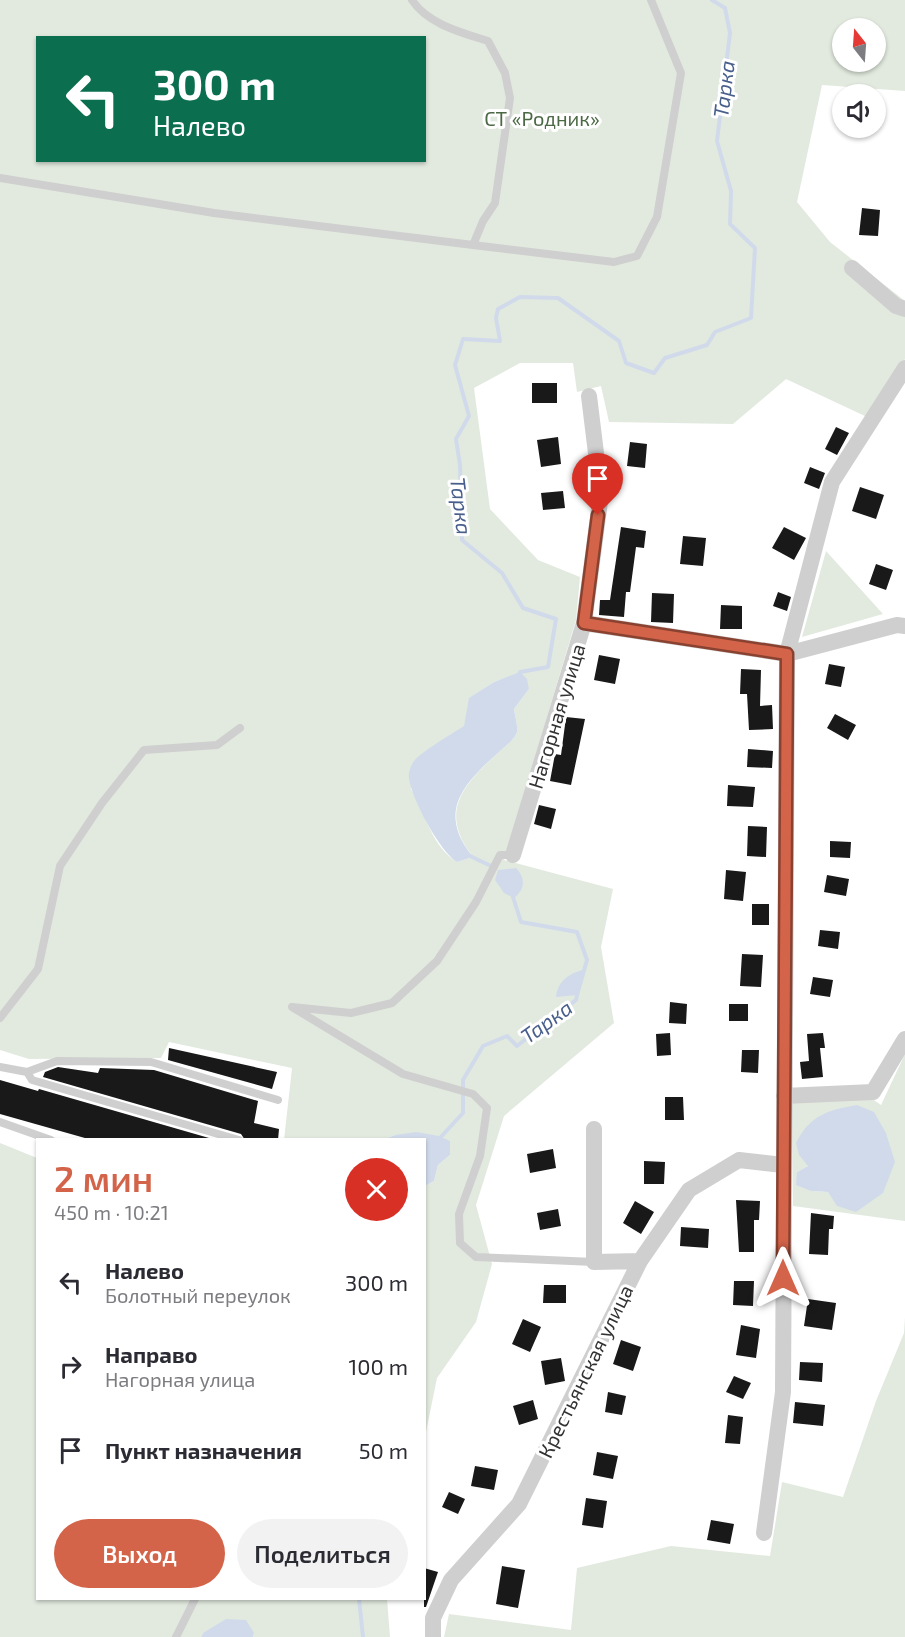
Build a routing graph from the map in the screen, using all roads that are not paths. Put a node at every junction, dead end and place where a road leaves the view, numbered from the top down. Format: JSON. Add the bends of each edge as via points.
{"nodes":[{"id":1,"x":412,"y":0,"type":"edge"},
{"id":2,"x":651,"y":0,"type":"edge"},
{"id":3,"x":0,"y":178,"type":"edge"},
{"id":4,"x":472,"y":246,"type":"junction"},
{"id":5,"x":852,"y":268,"type":"dead end"},
{"id":6,"x":905,"y":309,"type":"edge"},
{"id":7,"x":905,"y":368,"type":"edge"},
{"id":8,"x":589,"y":396,"type":"dead end"},
{"id":9,"x":584,"y":623,"type":"junction"},
{"id":10,"x":905,"y":626,"type":"edge"},
{"id":11,"x":787,"y":654,"type":"junction"},
{"id":12,"x":240,"y":728,"type":"dead end"},
{"id":13,"x":506,"y":855,"type":"joint"},
{"id":14,"x":0,"y":1018,"type":"edge"},
{"id":15,"x":905,"y":1039,"type":"edge"},
{"id":16,"x":0,"y":1067,"type":"edge"},
{"id":17,"x":27,"y":1072,"type":"junction"},
{"id":18,"x":784,"y":1095,"type":"junction"},
{"id":19,"x":278,"y":1100,"type":"dead end"},
{"id":20,"x":0,"y":1122,"type":"edge"},
{"id":21,"x":594,"y":1129,"type":"dead end"},
{"id":22,"x":45,"y":1138,"type":"edge"},
{"id":23,"x":232,"y":1138,"type":"edge"},
{"id":24,"x":783,"y":1165,"type":"junction"},
{"id":25,"x":640,"y":1261,"type":"junction"},
{"id":26,"x":594,"y":1262,"type":"junction"},
{"id":27,"x":764,"y":1533,"type":"dead end"},
{"id":28,"x":194,"y":1600,"type":"edge"},
{"id":29,"x":176,"y":1637,"type":"edge"},
{"id":30,"x":433,"y":1637,"type":"edge"}],
"edges":[{"from":1,"to":4,"type":"lane","via":[[449,29],[488,41],[505,72],[510,98],[495,203]]},
{"from":2,"to":4,"type":"lane","via":[[681,73],[657,217],[637,256],[614,262]]},
{"from":3,"to":4,"type":"lane","via":[[214,213]]},
{"from":5,"to":6,"type":"street","via":[[896,306]]},
{"from":7,"to":11,"type":"street","via":[[832,482]]},
{"from":8,"to":9,"type":"street","name":"Нагорная улица","via":[[601,494]]},
{"from":9,"to":11,"type":"street"},
{"from":9,"to":13,"type":"street","name":"Нагорная улица"},
{"from":10,"to":11,"type":"street"},
{"from":11,"to":18,"type":"street"},
{"from":12,"to":14,"type":"lane","via":[[217,745],[144,750],[60,866],[39,969]]},
{"from":13,"to":26,"type":"lane","via":[[437,961],[392,1003],[351,1013],[292,1007],[403,1074],[473,1094],[487,1108],[480,1156],[459,1214],[460,1243],[476,1257]]},
{"from":15,"to":18,"type":"street","via":[[873,1092]]},
{"from":16,"to":17,"type":"lane"},
{"from":17,"to":19,"type":"lane","via":[[57,1061],[150,1062]]},
{"from":17,"to":23,"type":"lane","via":[[32,1080]]},
{"from":18,"to":24,"type":"street"},
{"from":20,"to":22,"type":"lane"},
{"from":21,"to":26,"type":"street"},
{"from":24,"to":25,"type":"street","name":"Крестьянская улица","via":[[739,1160],[689,1190]]},
{"from":24,"to":27,"type":"street","via":[[783,1392]]},
{"from":25,"to":26,"type":"street"},
{"from":25,"to":30,"type":"street","name":"Крестьянская улица","via":[[519,1504],[451,1580],[433,1618]]},
{"from":28,"to":29,"type":"lane"}]}
